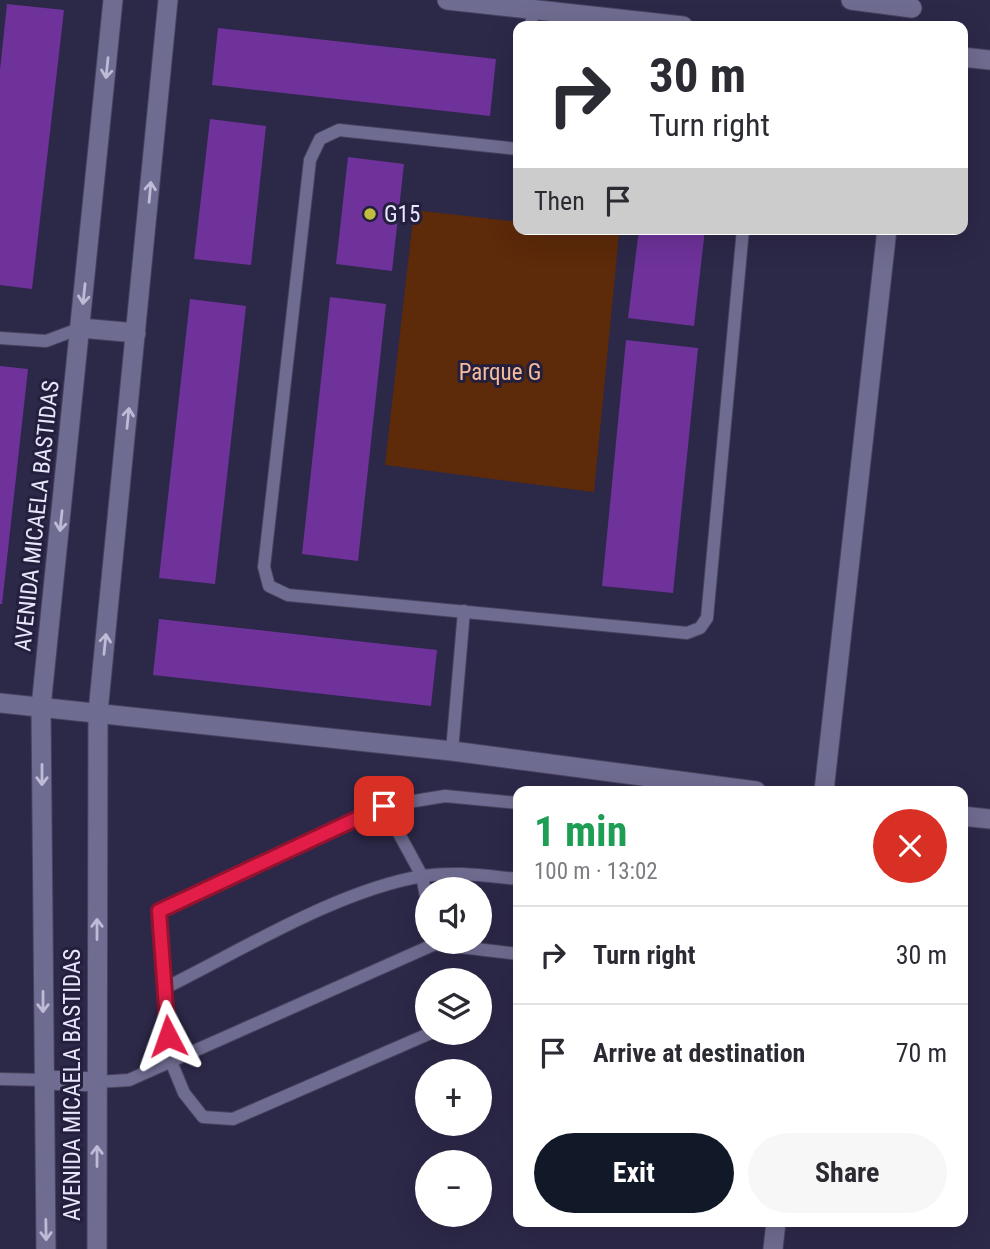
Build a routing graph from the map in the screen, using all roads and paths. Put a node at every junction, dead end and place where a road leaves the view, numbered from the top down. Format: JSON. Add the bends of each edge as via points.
{"nodes":[{"id":1,"x":113,"y":0,"type":"edge"},
{"id":2,"x":168,"y":0,"type":"edge"},
{"id":3,"x":447,"y":0,"type":"edge"},
{"id":4,"x":851,"y":0,"type":"edge"},
{"id":5,"x":911,"y":11,"type":"edge"},
{"id":6,"x":532,"y":18,"type":"edge"},
{"id":7,"x":589,"y":21,"type":"edge"},
{"id":8,"x":968,"y":58,"type":"edge"},
{"id":9,"x":990,"y":60,"type":"edge"},
{"id":10,"x":513,"y":148,"type":"edge"},
{"id":11,"x":742,"y":235,"type":"edge"},
{"id":12,"x":886,"y":235,"type":"edge"},
{"id":13,"x":81,"y":328,"type":"junction"},
{"id":14,"x":136,"y":333,"type":"junction"},
{"id":15,"x":0,"y":338,"type":"edge"},
{"id":16,"x":464,"y":611,"type":"junction"},
{"id":17,"x":0,"y":703,"type":"edge"},
{"id":18,"x":41,"y":707,"type":"junction"},
{"id":19,"x":98,"y":712,"type":"junction"},
{"id":20,"x":452,"y":751,"type":"junction"},
{"id":21,"x":718,"y":786,"type":"edge"},
{"id":22,"x":825,"y":786,"type":"edge"},
{"id":23,"x":513,"y":803,"type":"edge"},
{"id":24,"x":384,"y":806,"type":"junction"},
{"id":25,"x":968,"y":817,"type":"edge"},
{"id":26,"x":990,"y":819,"type":"edge"},
{"id":27,"x":422,"y":876,"type":"junction"},
{"id":28,"x":513,"y":879,"type":"edge"},
{"id":29,"x":492,"y":951,"type":"edge"},
{"id":30,"x":415,"y":952,"type":"edge"},
{"id":31,"x":513,"y":953,"type":"edge"},
{"id":32,"x":165,"y":988,"type":"junction"},
{"id":33,"x":415,"y":1040,"type":"edge"},
{"id":34,"x":170,"y":1059,"type":"junction"},
{"id":35,"x":0,"y":1079,"type":"edge"},
{"id":36,"x":44,"y":1080,"type":"junction"},
{"id":37,"x":97,"y":1082,"type":"junction"},
{"id":38,"x":775,"y":1227,"type":"edge"},
{"id":39,"x":46,"y":1249,"type":"edge"},
{"id":40,"x":97,"y":1249,"type":"edge"},
{"id":41,"x":773,"y":1249,"type":"edge"}],
"edges":[{"from":1,"to":13,"type":"main road","name":"AVENIDA MICAELA BASTIDAS","one_way":true},
{"from":14,"to":2,"type":"main road","name":"AVENIDA MICAELA BASTIDAS","one_way":true},
{"from":3,"to":6,"type":"main road"},
{"from":4,"to":5,"type":"main road"},
{"from":6,"to":7,"type":"main road"},
{"from":8,"to":9,"type":"main road"},
{"from":10,"to":16,"type":"lane","via":[[338,130],[320,139],[310,160],[264,568],[269,586],[288,595]]},
{"from":11,"to":16,"type":"lane","via":[[707,618],[700,628],[687,633]]},
{"from":12,"to":22,"type":"main road"},
{"from":13,"to":14,"type":"main road"},
{"from":13,"to":15,"type":"lane","via":[[46,341]]},
{"from":13,"to":18,"type":"main road","name":"AVENIDA MICAELA BASTIDAS","one_way":true},
{"from":19,"to":14,"type":"main road","name":"AVENIDA MICAELA BASTIDAS","one_way":true},
{"from":16,"to":20,"type":"lane"},
{"from":17,"to":18,"type":"main road"},
{"from":18,"to":19,"type":"main road"},
{"from":18,"to":36,"type":"main road","name":"AVENIDA MICAELA BASTIDAS","one_way":true},
{"from":19,"to":20,"type":"main road"},
{"from":37,"to":19,"type":"main road","name":"AVENIDA MICAELA BASTIDAS","one_way":true},
{"from":20,"to":21,"type":"main road"},
{"from":23,"to":24,"type":"lane","via":[[446,796]]},
{"from":24,"to":27,"type":"lane"},
{"from":24,"to":32,"type":"lane","via":[[159,911]]},
{"from":25,"to":26,"type":"main road"},
{"from":27,"to":28,"type":"lane","via":[[453,873]]},
{"from":27,"to":32,"type":"lane","via":[[358,892]]},
{"from":29,"to":31,"type":"lane"},
{"from":30,"to":34,"type":"lane"},
{"from":32,"to":34,"type":"lane"},
{"from":33,"to":34,"type":"lane","via":[[233,1119],[203,1117],[184,1093]]},
{"from":34,"to":37,"type":"lane","via":[[129,1080]]},
{"from":35,"to":36,"type":"lane"},
{"from":36,"to":37,"type":"main road"},
{"from":36,"to":39,"type":"main road","name":"AVENIDA MICAELA BASTIDAS","one_way":true},
{"from":40,"to":37,"type":"main road","name":"AVENIDA MICAELA BASTIDAS","one_way":true},
{"from":38,"to":41,"type":"main road"}]}
